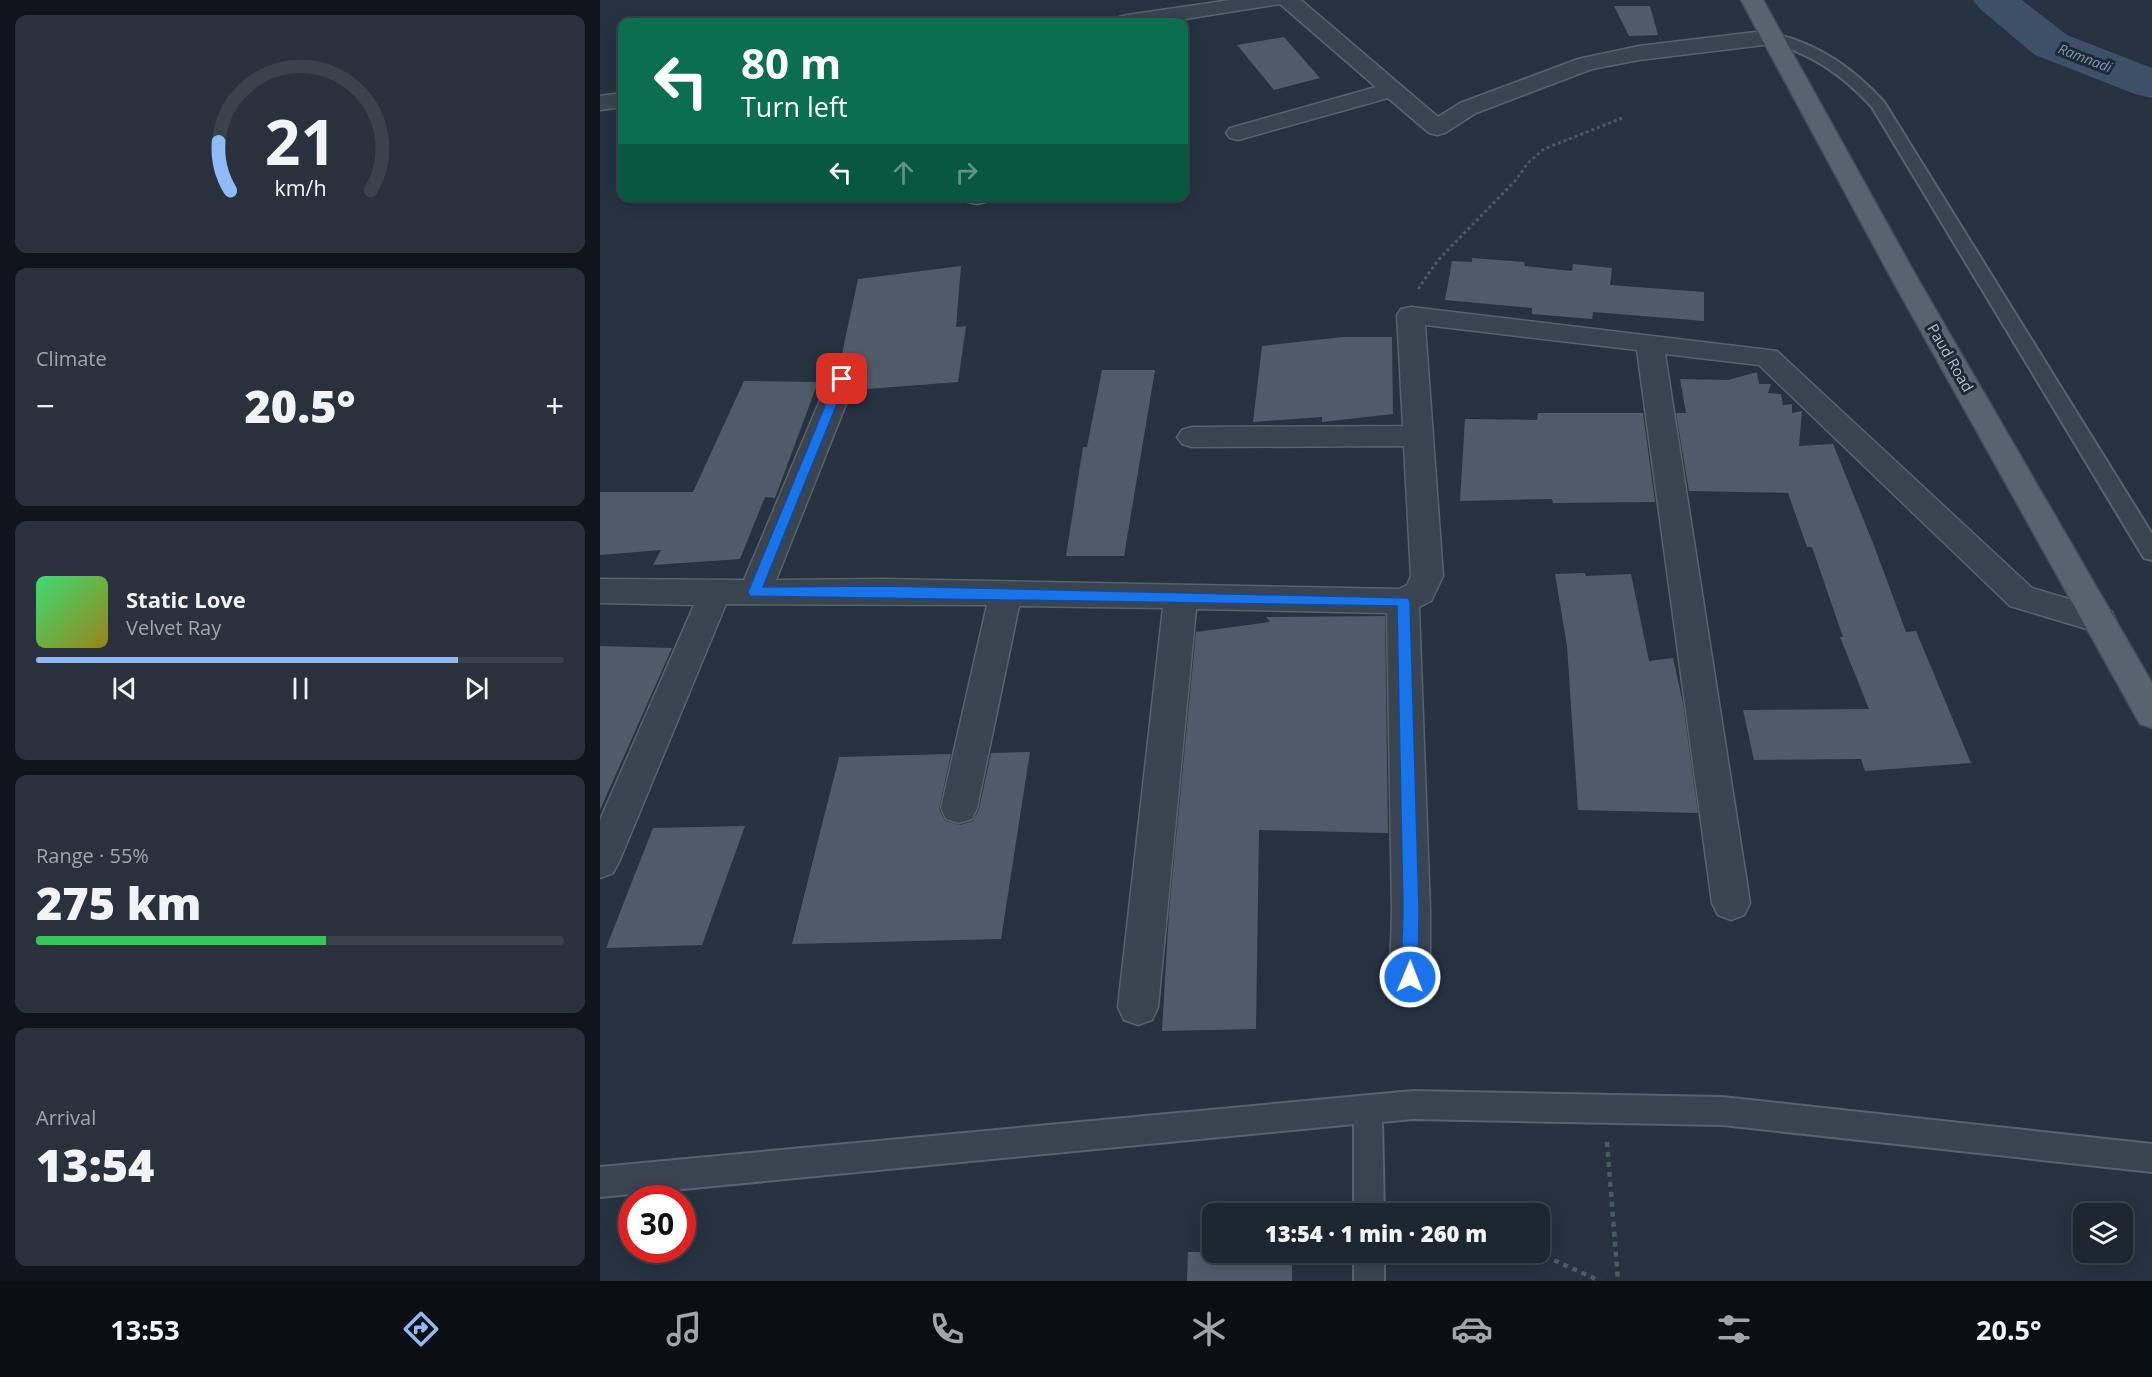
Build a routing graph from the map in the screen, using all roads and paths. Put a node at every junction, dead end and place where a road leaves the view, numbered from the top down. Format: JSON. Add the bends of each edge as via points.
{"nodes":[{"id":1,"x":1272,"y":0,"type":"edge"},
{"id":2,"x":1288,"y":0,"type":"edge"},
{"id":3,"x":1752,"y":0,"type":"edge"},
{"id":4,"x":1153,"y":18,"type":"edge"},
{"id":5,"x":1772,"y":37,"type":"junction"},
{"id":6,"x":1392,"y":90,"type":"junction"},
{"id":7,"x":618,"y":101,"type":"edge"},
{"id":8,"x":600,"y":103,"type":"edge"},
{"id":9,"x":1622,"y":118,"type":"dead end"},
{"id":10,"x":1238,"y":133,"type":"dead end"},
{"id":11,"x":1411,"y":315,"type":"junction"},
{"id":12,"x":1650,"y":343,"type":"junction"},
{"id":13,"x":842,"y":379,"type":"dead end"},
{"id":14,"x":1418,"y":436,"type":"junction"},
{"id":15,"x":1192,"y":437,"type":"dead end"},
{"id":16,"x":2152,"y":552,"type":"edge"},
{"id":17,"x":600,"y":591,"type":"edge"},
{"id":18,"x":755,"y":592,"type":"junction"},
{"id":19,"x":716,"y":593,"type":"junction"},
{"id":20,"x":1006,"y":593,"type":"junction"},
{"id":21,"x":1181,"y":596,"type":"junction"},
{"id":22,"x":1403,"y":601,"type":"junction"},
{"id":23,"x":2100,"y":621,"type":"junction"},
{"id":24,"x":2152,"y":714,"type":"edge"},
{"id":25,"x":959,"y":808,"type":"dead end"},
{"id":26,"x":600,"y":862,"type":"edge"},
{"id":27,"x":1731,"y":903,"type":"dead end"},
{"id":28,"x":1410,"y":977,"type":"dead end"},
{"id":29,"x":1138,"y":1007,"type":"dead end"},
{"id":30,"x":1368,"y":1109,"type":"junction"},
{"id":31,"x":1605,"y":1109,"type":"junction"},
{"id":32,"x":2152,"y":1158,"type":"edge"},
{"id":33,"x":605,"y":1189,"type":"edge"},
{"id":34,"x":1369,"y":1203,"type":"edge"},
{"id":35,"x":1550,"y":1258,"type":"edge"},
{"id":36,"x":1369,"y":1263,"type":"edge"},
{"id":37,"x":1369,"y":1281,"type":"edge"},
{"id":38,"x":1600,"y":1281,"type":"edge"},
{"id":39,"x":1618,"y":1281,"type":"edge"}],
"edges":[{"from":1,"to":4,"type":"street"},
{"from":2,"to":6,"type":"street"},
{"from":3,"to":5,"type":"main road","name":"Paud Road"},
{"from":5,"to":6,"type":"street","via":[[1639,53],[1586,64],[1468,108],[1437,128]]},
{"from":5,"to":16,"type":"lane","via":[[1828,58],[1853,76],[1878,105]]},
{"from":5,"to":23,"type":"main road","name":"Paud Road"},
{"from":6,"to":10,"type":"street"},
{"from":7,"to":8,"type":"street"},
{"from":9,"to":11,"type":"path","via":[[1544,149],[1528,163],[1438,260],[1414,295]]},
{"from":11,"to":12,"type":"street"},
{"from":11,"to":14,"type":"street"},
{"from":12,"to":23,"type":"street","via":[[1767,357],[2021,597]]},
{"from":12,"to":27,"type":"street"},
{"from":13,"to":18,"type":"street"},
{"from":14,"to":15,"type":"street"},
{"from":14,"to":22,"type":"street","via":[[1427,576],[1420,593]]},
{"from":17,"to":19,"type":"street"},
{"from":18,"to":19,"type":"street"},
{"from":18,"to":20,"type":"street"},
{"from":19,"to":26,"type":"street"},
{"from":20,"to":21,"type":"street"},
{"from":20,"to":25,"type":"street"},
{"from":21,"to":22,"type":"street"},
{"from":21,"to":29,"type":"street"},
{"from":22,"to":28,"type":"street"},
{"from":23,"to":24,"type":"main road","name":"Paud Road"},
{"from":30,"to":31,"type":"lane","via":[[1413,1105]]},
{"from":30,"to":33,"type":"lane"},
{"from":30,"to":34,"type":"lane"},
{"from":31,"to":32,"type":"lane","via":[[1722,1111]]},
{"from":31,"to":39,"type":"path"},
{"from":35,"to":38,"type":"path"},
{"from":36,"to":37,"type":"lane"}]}
